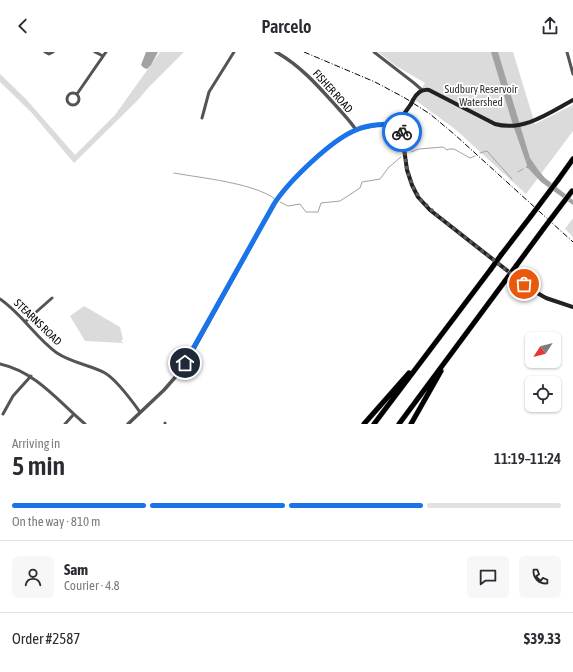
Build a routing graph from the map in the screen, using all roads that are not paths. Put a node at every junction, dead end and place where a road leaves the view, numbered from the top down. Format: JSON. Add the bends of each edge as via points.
{"nodes":[{"id":1,"x":45,"y":52,"type":"edge"},
{"id":2,"x":53,"y":52,"type":"edge"},
{"id":3,"x":95,"y":52,"type":"edge"},
{"id":4,"x":106,"y":52,"type":"edge"},
{"id":5,"x":234,"y":52,"type":"edge"},
{"id":6,"x":276,"y":52,"type":"edge"},
{"id":7,"x":374,"y":52,"type":"edge"},
{"id":8,"x":567,"y":52,"type":"edge"},
{"id":9,"x":103,"y":56,"type":"junction"},
{"id":10,"x":573,"y":74,"type":"edge"},
{"id":11,"x":422,"y":90,"type":"junction"},
{"id":12,"x":77,"y":94,"type":"junction"},
{"id":13,"x":573,"y":100,"type":"edge"},
{"id":14,"x":202,"y":118,"type":"dead end"},
{"id":15,"x":401,"y":124,"type":"junction"},
{"id":16,"x":356,"y":130,"type":"junction"},
{"id":17,"x":573,"y":159,"type":"edge"},
{"id":18,"x":573,"y":191,"type":"edge"},
{"id":19,"x":52,"y":298,"type":"dead end"},
{"id":20,"x":0,"y":299,"type":"edge"},
{"id":21,"x":573,"y":308,"type":"edge"},
{"id":22,"x":25,"y":322,"type":"junction"},
{"id":23,"x":468,"y":329,"type":"junction"},
{"id":24,"x":437,"y":341,"type":"junction"},
{"id":25,"x":0,"y":364,"type":"edge"},
{"id":26,"x":31,"y":376,"type":"junction"},
{"id":27,"x":140,"y":412,"type":"junction"},
{"id":28,"x":3,"y":414,"type":"dead end"},
{"id":29,"x":74,"y":414,"type":"junction"},
{"id":30,"x":65,"y":424,"type":"edge"},
{"id":31,"x":85,"y":424,"type":"edge"},
{"id":32,"x":128,"y":424,"type":"edge"},
{"id":33,"x":364,"y":424,"type":"edge"},
{"id":34,"x":374,"y":424,"type":"edge"},
{"id":35,"x":399,"y":424,"type":"edge"},
{"id":36,"x":411,"y":424,"type":"edge"}],
"edges":[{"from":1,"to":2,"type":"street"},
{"from":3,"to":9,"type":"street"},
{"from":4,"to":9,"type":"street"},
{"from":5,"to":14,"type":"street","via":[[209,92]]},
{"from":6,"to":16,"type":"street","name":"FISHER ROAD","via":[[307,75]]},
{"from":7,"to":11,"type":"street"},
{"from":8,"to":10,"type":"street"},
{"from":9,"to":12,"type":"street"},
{"from":11,"to":13,"type":"main road","via":[[434,93],[506,127],[530,122]]},
{"from":11,"to":15,"type":"main road","via":[[416,94]]},
{"from":12,"to":12,"type":"street","via":[[72,93],[68,96],[70,104],[78,103]]},
{"from":15,"to":16,"type":"street"},
{"from":15,"to":21,"type":"main road","via":[[407,170],[414,189],[424,204],[532,290]]},
{"from":16,"to":27,"type":"street","via":[[326,150],[280,196],[185,363],[170,383]]},
{"from":17,"to":24,"type":"highway","bridge":true},
{"from":18,"to":23,"type":"highway","bridge":true},
{"from":19,"to":22,"type":"street"},
{"from":20,"to":22,"type":"street","name":"STEARNS ROAD"},
{"from":22,"to":27,"type":"street","name":"STEARNS ROAD","via":[[58,354],[109,376]]},
{"from":23,"to":35,"type":"highway"},
{"from":23,"to":36,"type":"highway"},
{"from":24,"to":33,"type":"highway"},
{"from":24,"to":34,"type":"highway"},
{"from":25,"to":26,"type":"street"},
{"from":26,"to":28,"type":"street","via":[[9,401]]},
{"from":26,"to":29,"type":"street"},
{"from":27,"to":32,"type":"street"},
{"from":29,"to":30,"type":"street"},
{"from":29,"to":31,"type":"street"}]}
